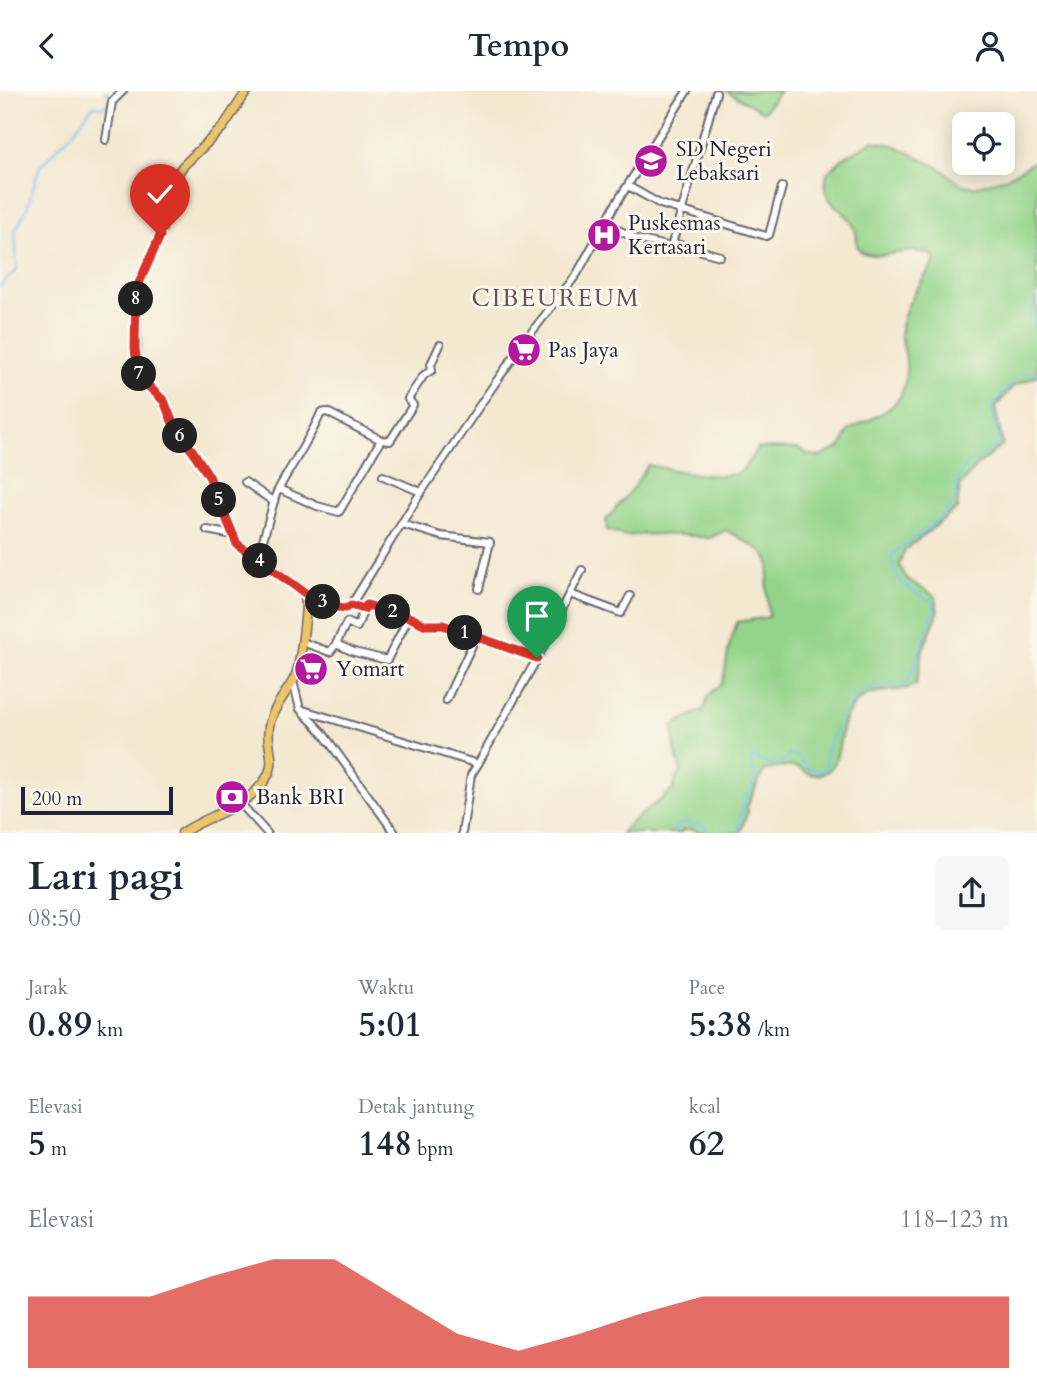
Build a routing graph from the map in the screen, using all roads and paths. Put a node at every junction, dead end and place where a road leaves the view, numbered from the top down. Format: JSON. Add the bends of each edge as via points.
{"nodes":[{"id":1,"x":123,"y":91,"type":"edge"},
{"id":2,"x":247,"y":91,"type":"edge"},
{"id":3,"x":687,"y":91,"type":"edge"},
{"id":4,"x":716,"y":93,"type":"dead end"},
{"id":5,"x":106,"y":140,"type":"dead end"},
{"id":6,"x":628,"y":186,"type":"junction"},
{"id":7,"x":782,"y":187,"type":"dead end"},
{"id":8,"x":682,"y":210,"type":"junction"},
{"id":9,"x":605,"y":223,"type":"junction"},
{"id":10,"x":673,"y":243,"type":"junction"},
{"id":11,"x":720,"y":256,"type":"dead end"},
{"id":12,"x":440,"y":345,"type":"dead end"},
{"id":13,"x":381,"y":440,"type":"junction"},
{"id":14,"x":383,"y":476,"type":"dead end"},
{"id":15,"x":245,"y":482,"type":"dead end"},
{"id":16,"x":279,"y":489,"type":"junction"},
{"id":17,"x":422,"y":492,"type":"junction"},
{"id":18,"x":274,"y":502,"type":"junction"},
{"id":19,"x":402,"y":524,"type":"junction"},
{"id":20,"x":207,"y":530,"type":"dead end"},
{"id":21,"x":233,"y":535,"type":"junction"},
{"id":22,"x":255,"y":557,"type":"junction"},
{"id":23,"x":582,"y":570,"type":"dead end"},
{"id":24,"x":563,"y":582,"type":"dead end"},
{"id":25,"x":573,"y":586,"type":"junction"},
{"id":26,"x":479,"y":589,"type":"dead end"},
{"id":27,"x":305,"y":593,"type":"junction"},
{"id":28,"x":570,"y":594,"type":"junction"},
{"id":29,"x":630,"y":596,"type":"dead end"},
{"id":30,"x":351,"y":605,"type":"junction"},
{"id":31,"x":364,"y":609,"type":"junction"},
{"id":32,"x":409,"y":617,"type":"junction"},
{"id":33,"x":476,"y":637,"type":"junction"},
{"id":34,"x":302,"y":642,"type":"junction"},
{"id":35,"x":336,"y":644,"type":"junction"},
{"id":36,"x":537,"y":658,"type":"junction"},
{"id":37,"x":293,"y":681,"type":"junction"},
{"id":38,"x":446,"y":700,"type":"dead end"},
{"id":39,"x":300,"y":709,"type":"junction"},
{"id":40,"x":478,"y":764,"type":"junction"},
{"id":41,"x":240,"y":803,"type":"junction"},
{"id":42,"x":182,"y":833,"type":"edge"},
{"id":43,"x":267,"y":833,"type":"edge"},
{"id":44,"x":395,"y":833,"type":"edge"},
{"id":45,"x":462,"y":833,"type":"edge"}],
"edges":[{"from":1,"to":5,"type":"street","via":[[113,101]]},
{"from":2,"to":21,"type":"main road","via":[[223,127],[172,182],[160,236],[135,297],[138,373],[164,401],[176,431],[209,476]]},
{"from":3,"to":6,"type":"street"},
{"from":4,"to":8,"type":"street"},
{"from":6,"to":8,"type":"street"},
{"from":6,"to":9,"type":"street"},
{"from":7,"to":8,"type":"street","via":[[767,236]]},
{"from":8,"to":10,"type":"street"},
{"from":9,"to":10,"type":"street","via":[[636,239],[669,247]]},
{"from":9,"to":17,"type":"street","via":[[577,274],[524,342]]},
{"from":10,"to":11,"type":"street"},
{"from":12,"to":13,"type":"street","via":[[432,370],[408,399],[413,405],[390,441]]},
{"from":13,"to":16,"type":"street","via":[[339,512]]},
{"from":13,"to":16,"type":"street","via":[[323,411]]},
{"from":14,"to":17,"type":"street"},
{"from":15,"to":18,"type":"street"},
{"from":16,"to":18,"type":"street"},
{"from":17,"to":19,"type":"street"},
{"from":18,"to":22,"type":"street"},
{"from":19,"to":26,"type":"street","via":[[441,536],[490,542]]},
{"from":19,"to":30,"type":"street"},
{"from":20,"to":21,"type":"street"},
{"from":21,"to":22,"type":"main road","via":[[237,544]]},
{"from":22,"to":27,"type":"main road"},
{"from":23,"to":25,"type":"street"},
{"from":24,"to":25,"type":"street"},
{"from":25,"to":28,"type":"street"},
{"from":27,"to":30,"type":"street","via":[[338,607]]},
{"from":27,"to":34,"type":"main road"},
{"from":28,"to":29,"type":"street","via":[[621,613]]},
{"from":28,"to":36,"type":"street"},
{"from":30,"to":31,"type":"street"},
{"from":31,"to":32,"type":"street","via":[[367,605]]},
{"from":31,"to":35,"type":"street","via":[[357,627],[347,622]]},
{"from":32,"to":33,"type":"street"},
{"from":32,"to":35,"type":"street","via":[[387,660]]},
{"from":33,"to":36,"type":"street"},
{"from":33,"to":38,"type":"street"},
{"from":34,"to":35,"type":"street","via":[[330,652]]},
{"from":34,"to":37,"type":"main road"},
{"from":36,"to":40,"type":"street"},
{"from":37,"to":39,"type":"street"},
{"from":37,"to":41,"type":"main road","via":[[268,726],[272,767],[264,782]]},
{"from":39,"to":40,"type":"street"},
{"from":39,"to":44,"type":"street"},
{"from":40,"to":45,"type":"street","via":[[471,775]]},
{"from":41,"to":42,"type":"main road"},
{"from":41,"to":43,"type":"street"}]}
